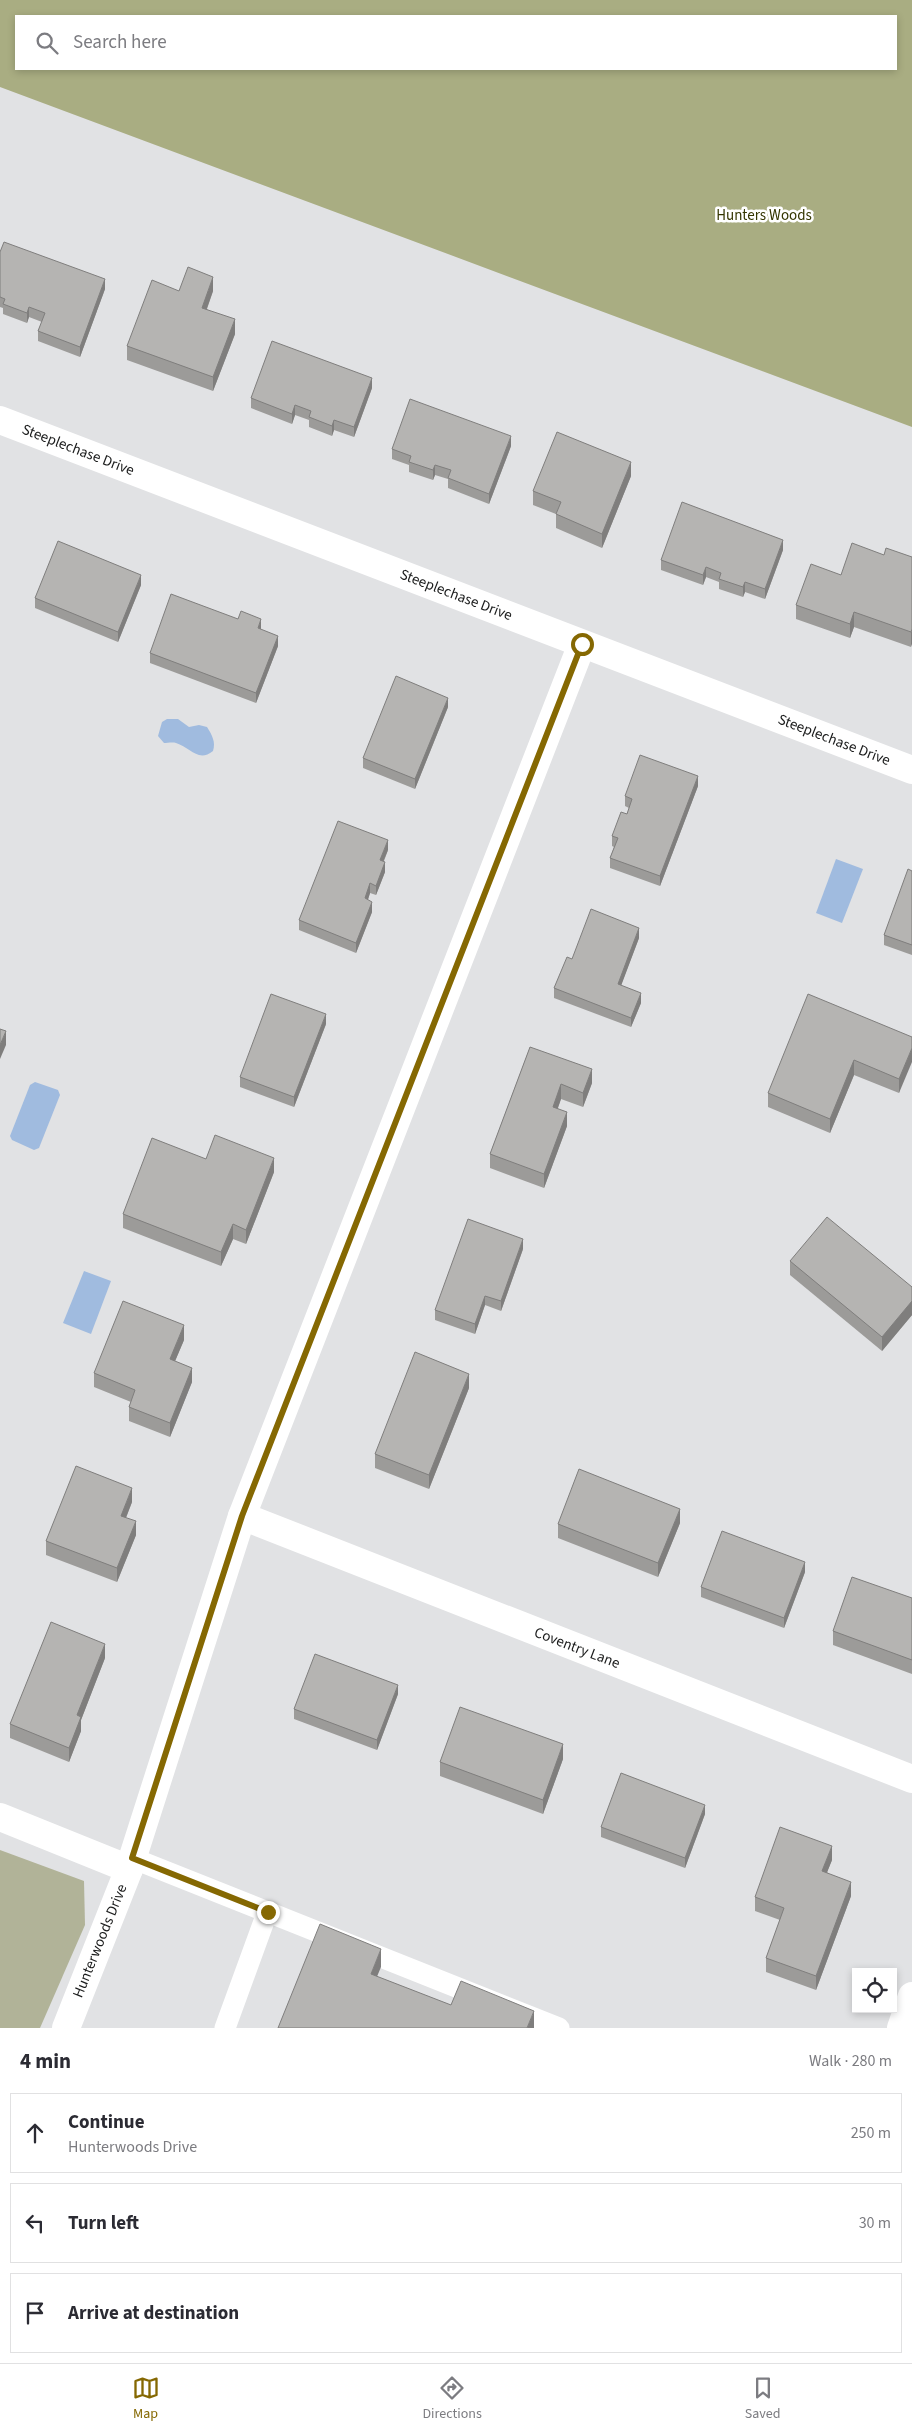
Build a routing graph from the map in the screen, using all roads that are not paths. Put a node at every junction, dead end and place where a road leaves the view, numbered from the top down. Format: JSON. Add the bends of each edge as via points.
{"nodes":[{"id":1,"x":0,"y":420,"type":"edge"},
{"id":2,"x":582,"y":644,"type":"junction"},
{"id":3,"x":912,"y":770,"type":"edge"},
{"id":4,"x":242,"y":1516,"type":"junction"},
{"id":5,"x":912,"y":1779,"type":"edge"},
{"id":6,"x":0,"y":1817,"type":"edge"},
{"id":7,"x":130,"y":1864,"type":"junction"},
{"id":8,"x":268,"y":1912,"type":"junction"},
{"id":9,"x":912,"y":1996,"type":"edge"},
{"id":10,"x":66,"y":2028,"type":"edge"},
{"id":11,"x":225,"y":2028,"type":"edge"},
{"id":12,"x":559,"y":2028,"type":"edge"},
{"id":13,"x":901,"y":2028,"type":"edge"}],
"edges":[{"from":1,"to":2,"type":"street","name":"Steeplechase Drive"},
{"from":2,"to":3,"type":"street","name":"Steeplechase Drive"},
{"from":2,"to":4,"type":"street","name":"Hunterwoods Drive"},
{"from":4,"to":5,"type":"street","name":"Coventry Lane"},
{"from":4,"to":7,"type":"street","name":"Hunterwoods Drive"},
{"from":6,"to":7,"type":"street"},
{"from":7,"to":8,"type":"lane"},
{"from":7,"to":10,"type":"street","name":"Hunterwoods Drive"},
{"from":8,"to":11,"type":"lane"},
{"from":8,"to":12,"type":"lane"},
{"from":9,"to":13,"type":"street"}]}
